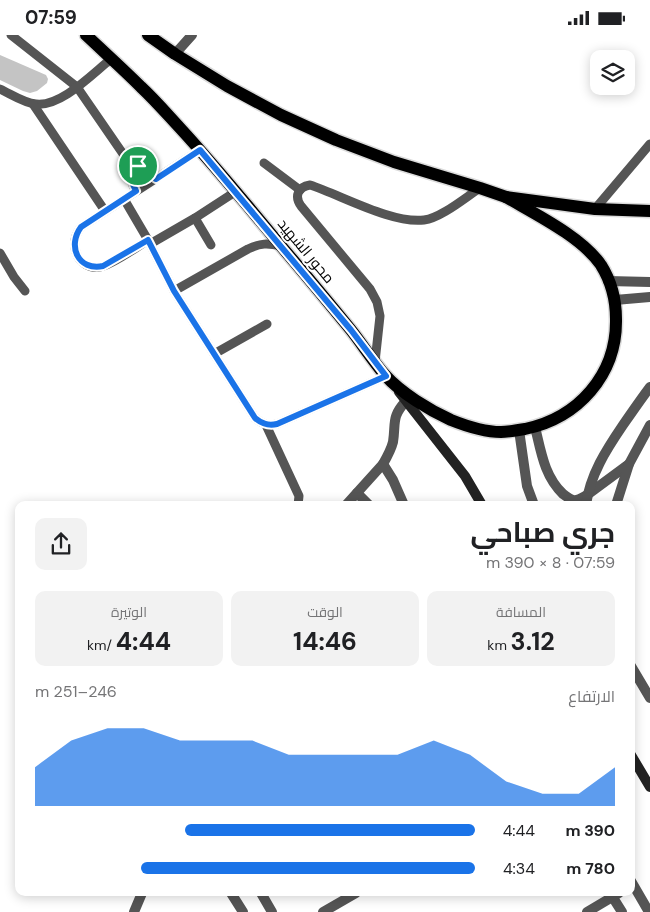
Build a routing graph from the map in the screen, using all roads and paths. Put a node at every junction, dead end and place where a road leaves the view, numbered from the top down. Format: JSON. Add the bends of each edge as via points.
{"nodes":[{"id":1,"x":11,"y":35,"type":"edge"},
{"id":2,"x":86,"y":35,"type":"edge"},
{"id":3,"x":148,"y":35,"type":"edge"},
{"id":4,"x":192,"y":35,"type":"edge"},
{"id":5,"x":175,"y":54,"type":"junction"},
{"id":6,"x":111,"y":59,"type":"junction"},
{"id":7,"x":77,"y":87,"type":"junction"},
{"id":8,"x":0,"y":89,"type":"edge"},
{"id":9,"x":33,"y":104,"type":"junction"},
{"id":10,"x":650,"y":144,"type":"edge"},
{"id":11,"x":200,"y":150,"type":"junction"},
{"id":12,"x":264,"y":163,"type":"dead end"},
{"id":13,"x":130,"y":164,"type":"junction"},
{"id":14,"x":156,"y":179,"type":"junction"},
{"id":15,"x":480,"y":187,"type":"junction"},
{"id":16,"x":300,"y":190,"type":"junction"},
{"id":17,"x":136,"y":191,"type":"junction"},
{"id":18,"x":236,"y":192,"type":"junction"},
{"id":19,"x":506,"y":197,"type":"junction"},
{"id":20,"x":124,"y":199,"type":"junction"},
{"id":21,"x":595,"y":209,"type":"junction"},
{"id":22,"x":105,"y":211,"type":"junction"},
{"id":23,"x":650,"y":211,"type":"edge"},
{"id":24,"x":194,"y":218,"type":"junction"},
{"id":25,"x":149,"y":242,"type":"junction"},
{"id":26,"x":211,"y":245,"type":"dead end"},
{"id":27,"x":282,"y":246,"type":"junction"},
{"id":28,"x":0,"y":253,"type":"edge"},
{"id":29,"x":608,"y":281,"type":"junction"},
{"id":30,"x":650,"y":282,"type":"edge"},
{"id":31,"x":25,"y":291,"type":"dead end"},
{"id":32,"x":174,"y":291,"type":"junction"},
{"id":33,"x":650,"y":297,"type":"edge"},
{"id":34,"x":615,"y":300,"type":"junction"},
{"id":35,"x":267,"y":324,"type":"dead end"},
{"id":36,"x":214,"y":353,"type":"junction"},
{"id":37,"x":376,"y":362,"type":"junction"},
{"id":38,"x":386,"y":376,"type":"junction"},
{"id":39,"x":650,"y":387,"type":"edge"},
{"id":40,"x":406,"y":401,"type":"junction"},
{"id":41,"x":266,"y":425,"type":"junction"},
{"id":42,"x":650,"y":425,"type":"edge"},
{"id":43,"x":535,"y":427,"type":"junction"},
{"id":44,"x":519,"y":430,"type":"junction"},
{"id":45,"x":383,"y":464,"type":"junction"},
{"id":46,"x":629,"y":464,"type":"junction"},
{"id":47,"x":357,"y":493,"type":"junction"},
{"id":48,"x":587,"y":500,"type":"edge"},
{"id":49,"x":298,"y":501,"type":"edge"},
{"id":50,"x":350,"y":501,"type":"edge"},
{"id":51,"x":365,"y":501,"type":"edge"},
{"id":52,"x":402,"y":501,"type":"edge"},
{"id":53,"x":480,"y":501,"type":"edge"},
{"id":54,"x":533,"y":501,"type":"edge"},
{"id":55,"x":617,"y":501,"type":"edge"},
{"id":56,"x":635,"y":673,"type":"edge"},
{"id":57,"x":650,"y":697,"type":"edge"},
{"id":58,"x":635,"y":762,"type":"edge"},
{"id":59,"x":650,"y":787,"type":"edge"},
{"id":60,"x":635,"y":889,"type":"edge"},
{"id":61,"x":141,"y":896,"type":"edge"},
{"id":62,"x":233,"y":896,"type":"edge"},
{"id":63,"x":263,"y":896,"type":"edge"},
{"id":64,"x":351,"y":896,"type":"edge"},
{"id":65,"x":611,"y":896,"type":"edge"},
{"id":66,"x":615,"y":896,"type":"edge"},
{"id":67,"x":134,"y":912,"type":"edge"},
{"id":68,"x":243,"y":912,"type":"edge"},
{"id":69,"x":272,"y":912,"type":"edge"},
{"id":70,"x":324,"y":912,"type":"edge"},
{"id":71,"x":587,"y":912,"type":"edge"},
{"id":72,"x":622,"y":912,"type":"edge"},
{"id":73,"x":649,"y":912,"type":"edge"}],
"edges":[{"from":1,"to":7,"type":"lane"},
{"from":2,"to":6,"type":"main road","name":"محور الشهيد"},
{"from":3,"to":5,"type":"main road"},
{"from":4,"to":5,"type":"street"},
{"from":5,"to":15,"type":"main road","via":[[265,107],[336,140],[394,162]]},
{"from":6,"to":7,"type":"lane"},
{"from":6,"to":11,"type":"main road","name":"محور الشهيد","via":[[142,87]]},
{"from":7,"to":9,"type":"lane","via":[[52,102]]},
{"from":7,"to":13,"type":"lane"},
{"from":8,"to":9,"type":"lane"},
{"from":9,"to":22,"type":"lane"},
{"from":10,"to":21,"type":"lane"},
{"from":11,"to":14,"type":"lane"},
{"from":11,"to":18,"type":"main road","name":"محور الشهيد"},
{"from":12,"to":16,"type":"lane"},
{"from":13,"to":14,"type":"lane"},
{"from":13,"to":17,"type":"lane","via":[[132,185]]},
{"from":14,"to":17,"type":"lane"},
{"from":15,"to":16,"type":"lane","via":[[437,216],[424,220],[406,220],[310,185]]},
{"from":15,"to":19,"type":"main road"},
{"from":16,"to":37,"type":"lane","via":[[297,195],[301,206],[370,289],[377,302],[380,316]]},
{"from":17,"to":20,"type":"lane"},
{"from":18,"to":24,"type":"lane"},
{"from":18,"to":27,"type":"main road","name":"محور الشهيد"},
{"from":19,"to":21,"type":"main road"},
{"from":19,"to":29,"type":"main road","via":[[581,245],[602,267]]},
{"from":20,"to":22,"type":"lane"},
{"from":20,"to":25,"type":"lane"},
{"from":21,"to":23,"type":"main road"},
{"from":22,"to":25,"type":"lane","via":[[81,227],[74,240],[76,254],[83,263],[92,267],[103,266]]},
{"from":24,"to":25,"type":"lane"},
{"from":24,"to":26,"type":"lane"},
{"from":25,"to":32,"type":"lane"},
{"from":27,"to":32,"type":"lane","via":[[257,245]]},
{"from":27,"to":37,"type":"main road","name":"محور الشهيد"},
{"from":28,"to":31,"type":"lane"},
{"from":29,"to":30,"type":"street"},
{"from":29,"to":34,"type":"main road"},
{"from":32,"to":36,"type":"lane"},
{"from":33,"to":34,"type":"street"},
{"from":34,"to":43,"type":"main road","via":[[613,347],[598,382],[572,409]]},
{"from":35,"to":36,"type":"lane"},
{"from":36,"to":41,"type":"lane","via":[[255,418]]},
{"from":37,"to":38,"type":"main road","name":"محور الشهيد"},
{"from":38,"to":40,"type":"street","name":"محور الشهيد"},
{"from":38,"to":41,"type":"lane","via":[[277,424]]},
{"from":38,"to":44,"type":"main road","via":[[416,400],[451,420],[489,431]]},
{"from":39,"to":48,"type":"street","via":[[601,459]]},
{"from":40,"to":45,"type":"street","via":[[394,419],[393,441]]},
{"from":40,"to":53,"type":"street","name":"محور الشهيد","via":[[465,476]]},
{"from":41,"to":49,"type":"lane"},
{"from":42,"to":46,"type":"street"},
{"from":43,"to":44,"type":"main road"},
{"from":43,"to":48,"type":"street","via":[[550,478],[566,497]]},
{"from":44,"to":54,"type":"street","via":[[527,486]]},
{"from":45,"to":47,"type":"street"},
{"from":45,"to":52,"type":"street"},
{"from":46,"to":48,"type":"street"},
{"from":46,"to":55,"type":"street"},
{"from":47,"to":50,"type":"street"},
{"from":47,"to":51,"type":"street"},
{"from":56,"to":57,"type":"street"},
{"from":58,"to":59,"type":"street"},
{"from":60,"to":73,"type":"street"},
{"from":61,"to":67,"type":"street"},
{"from":62,"to":68,"type":"street"},
{"from":63,"to":69,"type":"street"},
{"from":64,"to":70,"type":"street"},
{"from":65,"to":71,"type":"street"},
{"from":66,"to":72,"type":"street"}]}
